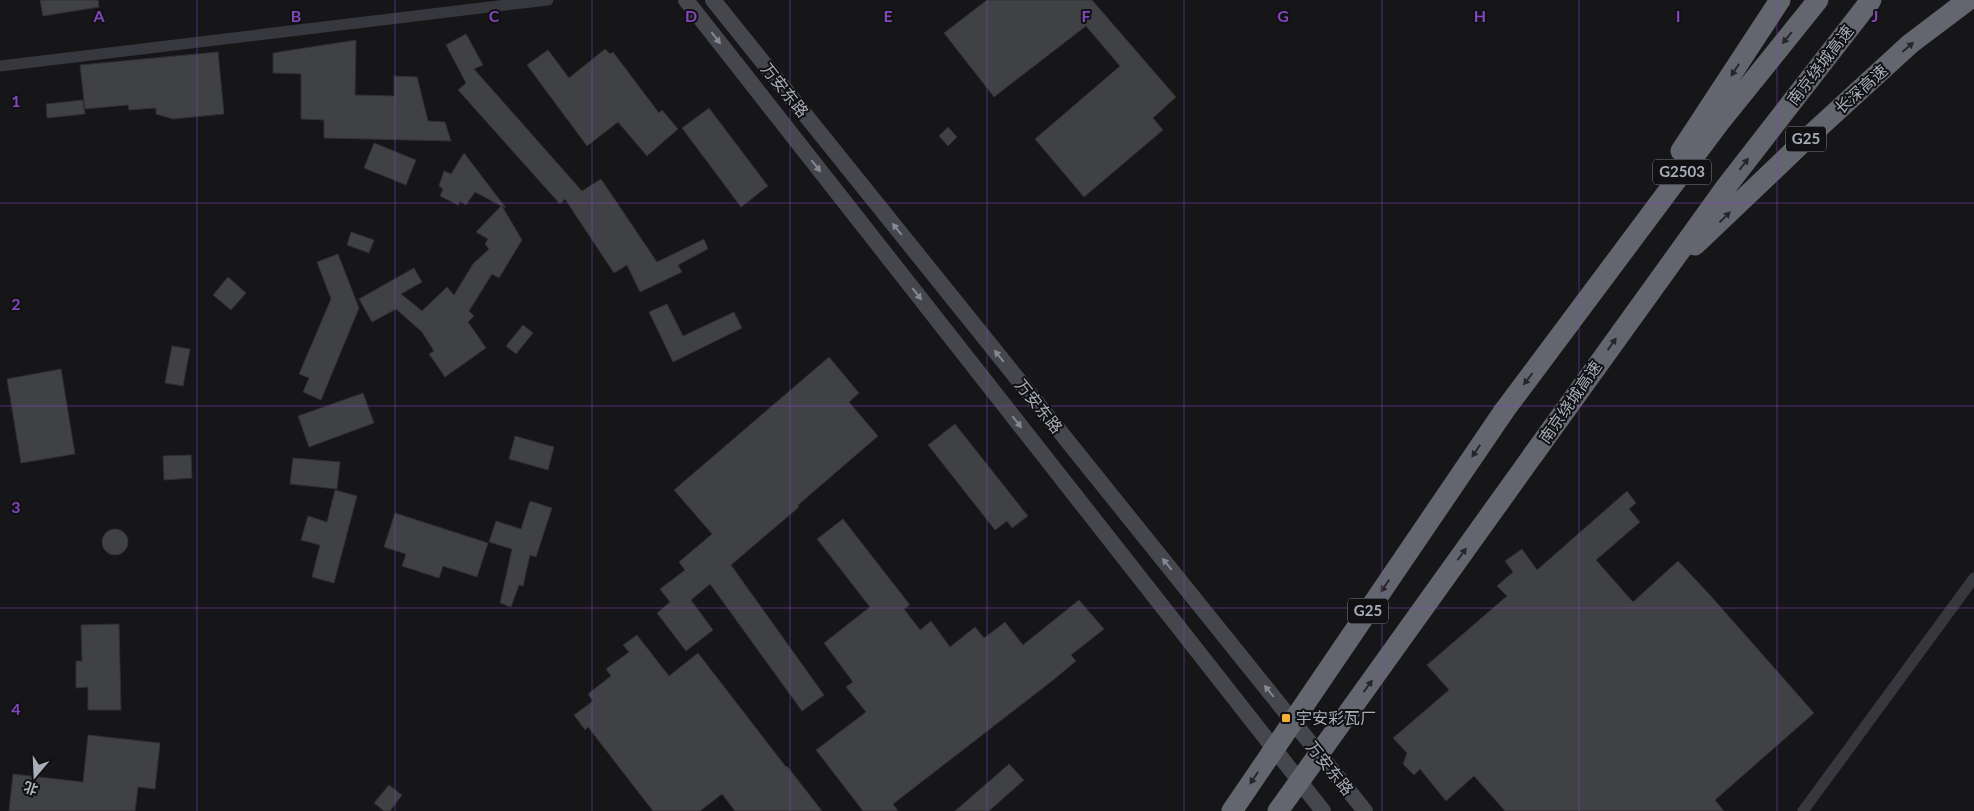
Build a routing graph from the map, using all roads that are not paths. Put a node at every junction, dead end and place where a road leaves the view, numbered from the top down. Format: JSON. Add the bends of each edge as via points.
{"nodes":[{"id":1,"x":548,"y":0,"type":"edge"},
{"id":2,"x":686,"y":0,"type":"edge"},
{"id":3,"x":713,"y":0,"type":"edge"},
{"id":4,"x":1780,"y":0,"type":"edge"},
{"id":5,"x":1818,"y":0,"type":"edge"},
{"id":6,"x":1871,"y":0,"type":"edge"},
{"id":7,"x":1968,"y":0,"type":"edge"},
{"id":8,"x":0,"y":66,"type":"edge"},
{"id":9,"x":1652,"y":287,"type":"junction"},
{"id":10,"x":1551,"y":347,"type":"junction"},
{"id":11,"x":1974,"y":578,"type":"edge"},
{"id":12,"x":1232,"y":811,"type":"edge"},
{"id":13,"x":1278,"y":811,"type":"edge"},
{"id":14,"x":1323,"y":811,"type":"edge"},
{"id":15,"x":1365,"y":811,"type":"edge"},
{"id":16,"x":1803,"y":811,"type":"edge"}],
"edges":[{"from":1,"to":8,"type":"street"},
{"from":2,"to":14,"type":"main road","name":"万安东路","one_way":true},
{"from":15,"to":3,"type":"main road","name":"万安东路","one_way":true},
{"from":4,"to":10,"type":"highway","number":"G25","one_way":true},
{"from":5,"to":10,"type":"highway","number":"G2503","one_way":true,"via":[[1719,123]]},
{"from":9,"to":6,"type":"highway","name":"南京绕城高速","number":"G2503","one_way":true},
{"from":9,"to":7,"type":"highway","name":"长深高速","number":"G25","one_way":true,"via":[[1903,51]]},
{"from":13,"to":9,"type":"highway","name":"南京绕城高速","number":"G25","one_way":true,"bridge":true},
{"from":10,"to":12,"type":"highway","number":"G25","one_way":true,"bridge":true},
{"from":11,"to":16,"type":"street"}]}
